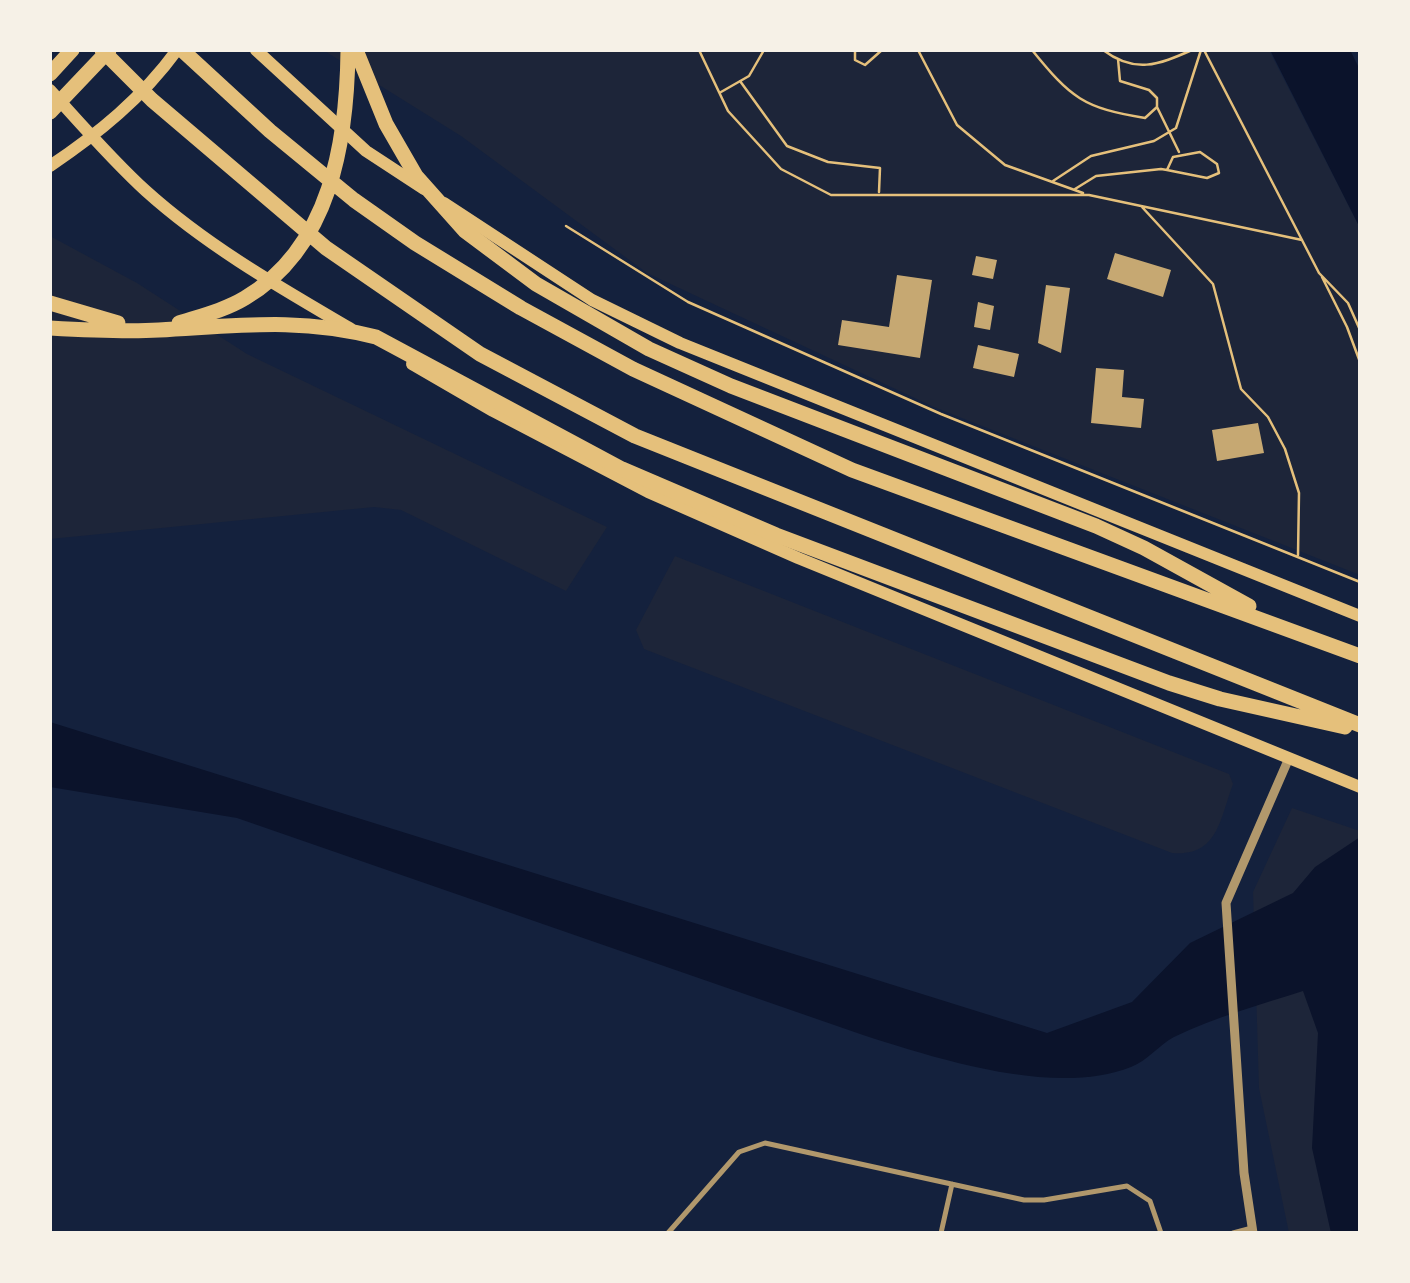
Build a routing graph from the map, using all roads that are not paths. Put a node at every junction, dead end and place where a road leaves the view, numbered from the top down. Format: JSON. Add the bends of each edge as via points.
{"nodes":[{"id":1,"x":72,"y":50,"type":"edge"},
{"id":2,"x":106,"y":50,"type":"edge"},
{"id":3,"x":180,"y":50,"type":"edge"},
{"id":4,"x":256,"y":50,"type":"edge"},
{"id":5,"x":348,"y":50,"type":"edge"},
{"id":6,"x":356,"y":50,"type":"edge"},
{"id":7,"x":50,"y":74,"type":"edge"},
{"id":8,"x":52,"y":92,"type":"edge"},
{"id":9,"x":50,"y":112,"type":"edge"},
{"id":10,"x":93,"y":138,"type":"junction"},
{"id":11,"x":50,"y":166,"type":"edge"},
{"id":12,"x":50,"y":304,"type":"edge"},
{"id":13,"x":50,"y":328,"type":"edge"},
{"id":14,"x":155,"y":330,"type":"junction"},
{"id":15,"x":1360,"y":616,"type":"edge"},
{"id":16,"x":1288,"y":628,"type":"junction"},
{"id":17,"x":1360,"y":656,"type":"edge"},
{"id":18,"x":1360,"y":728,"type":"edge"},
{"id":19,"x":1289,"y":758,"type":"junction"},
{"id":20,"x":1360,"y":787,"type":"edge"},
{"id":21,"x":952,"y":1184,"type":"junction"},
{"id":22,"x":1253,"y":1230,"type":"edge"},
{"id":23,"x":668,"y":1233,"type":"edge"},
{"id":24,"x":941,"y":1233,"type":"edge"},
{"id":25,"x":1161,"y":1233,"type":"edge"},
{"id":26,"x":1233,"y":1233,"type":"edge"}],
"edges":[{"from":1,"to":7,"type":"highway"},
{"from":2,"to":9,"type":"highway"},
{"from":2,"to":18,"type":"highway","via":[[152,100],[326,248],[480,354],[635,436]]},
{"from":3,"to":10,"type":"main road"},
{"from":3,"to":16,"type":"highway","via":[[326,177],[414,243],[633,369],[852,470]]},
{"from":4,"to":15,"type":"main road","via":[[366,150],[592,300],[680,342]]},
{"from":5,"to":14,"type":"highway","via":[[338,154],[304,243],[244,299]]},
{"from":6,"to":16,"type":"highway","via":[[416,176],[465,231],[524,276],[714,378],[1144,548]]},
{"from":8,"to":10,"type":"main road"},
{"from":10,"to":11,"type":"main road"},
{"from":10,"to":19,"type":"main road","via":[[182,221],[298,298],[648,492]]},
{"from":12,"to":14,"type":"highway"},
{"from":13,"to":14,"type":"highway"},
{"from":14,"to":18,"type":"highway","via":[[282,322],[376,337],[622,469],[776,535],[1168,683]]},
{"from":16,"to":17,"type":"highway"},
{"from":19,"to":20,"type":"main road"},
{"from":19,"to":22,"type":"street","via":[[1226,904]]},
{"from":21,"to":23,"type":"lane","via":[[765,1142],[739,1152]]},
{"from":21,"to":24,"type":"lane"},
{"from":21,"to":25,"type":"lane","via":[[1024,1200],[1127,1186],[1150,1200]]},
{"from":22,"to":26,"type":"lane"}]}
